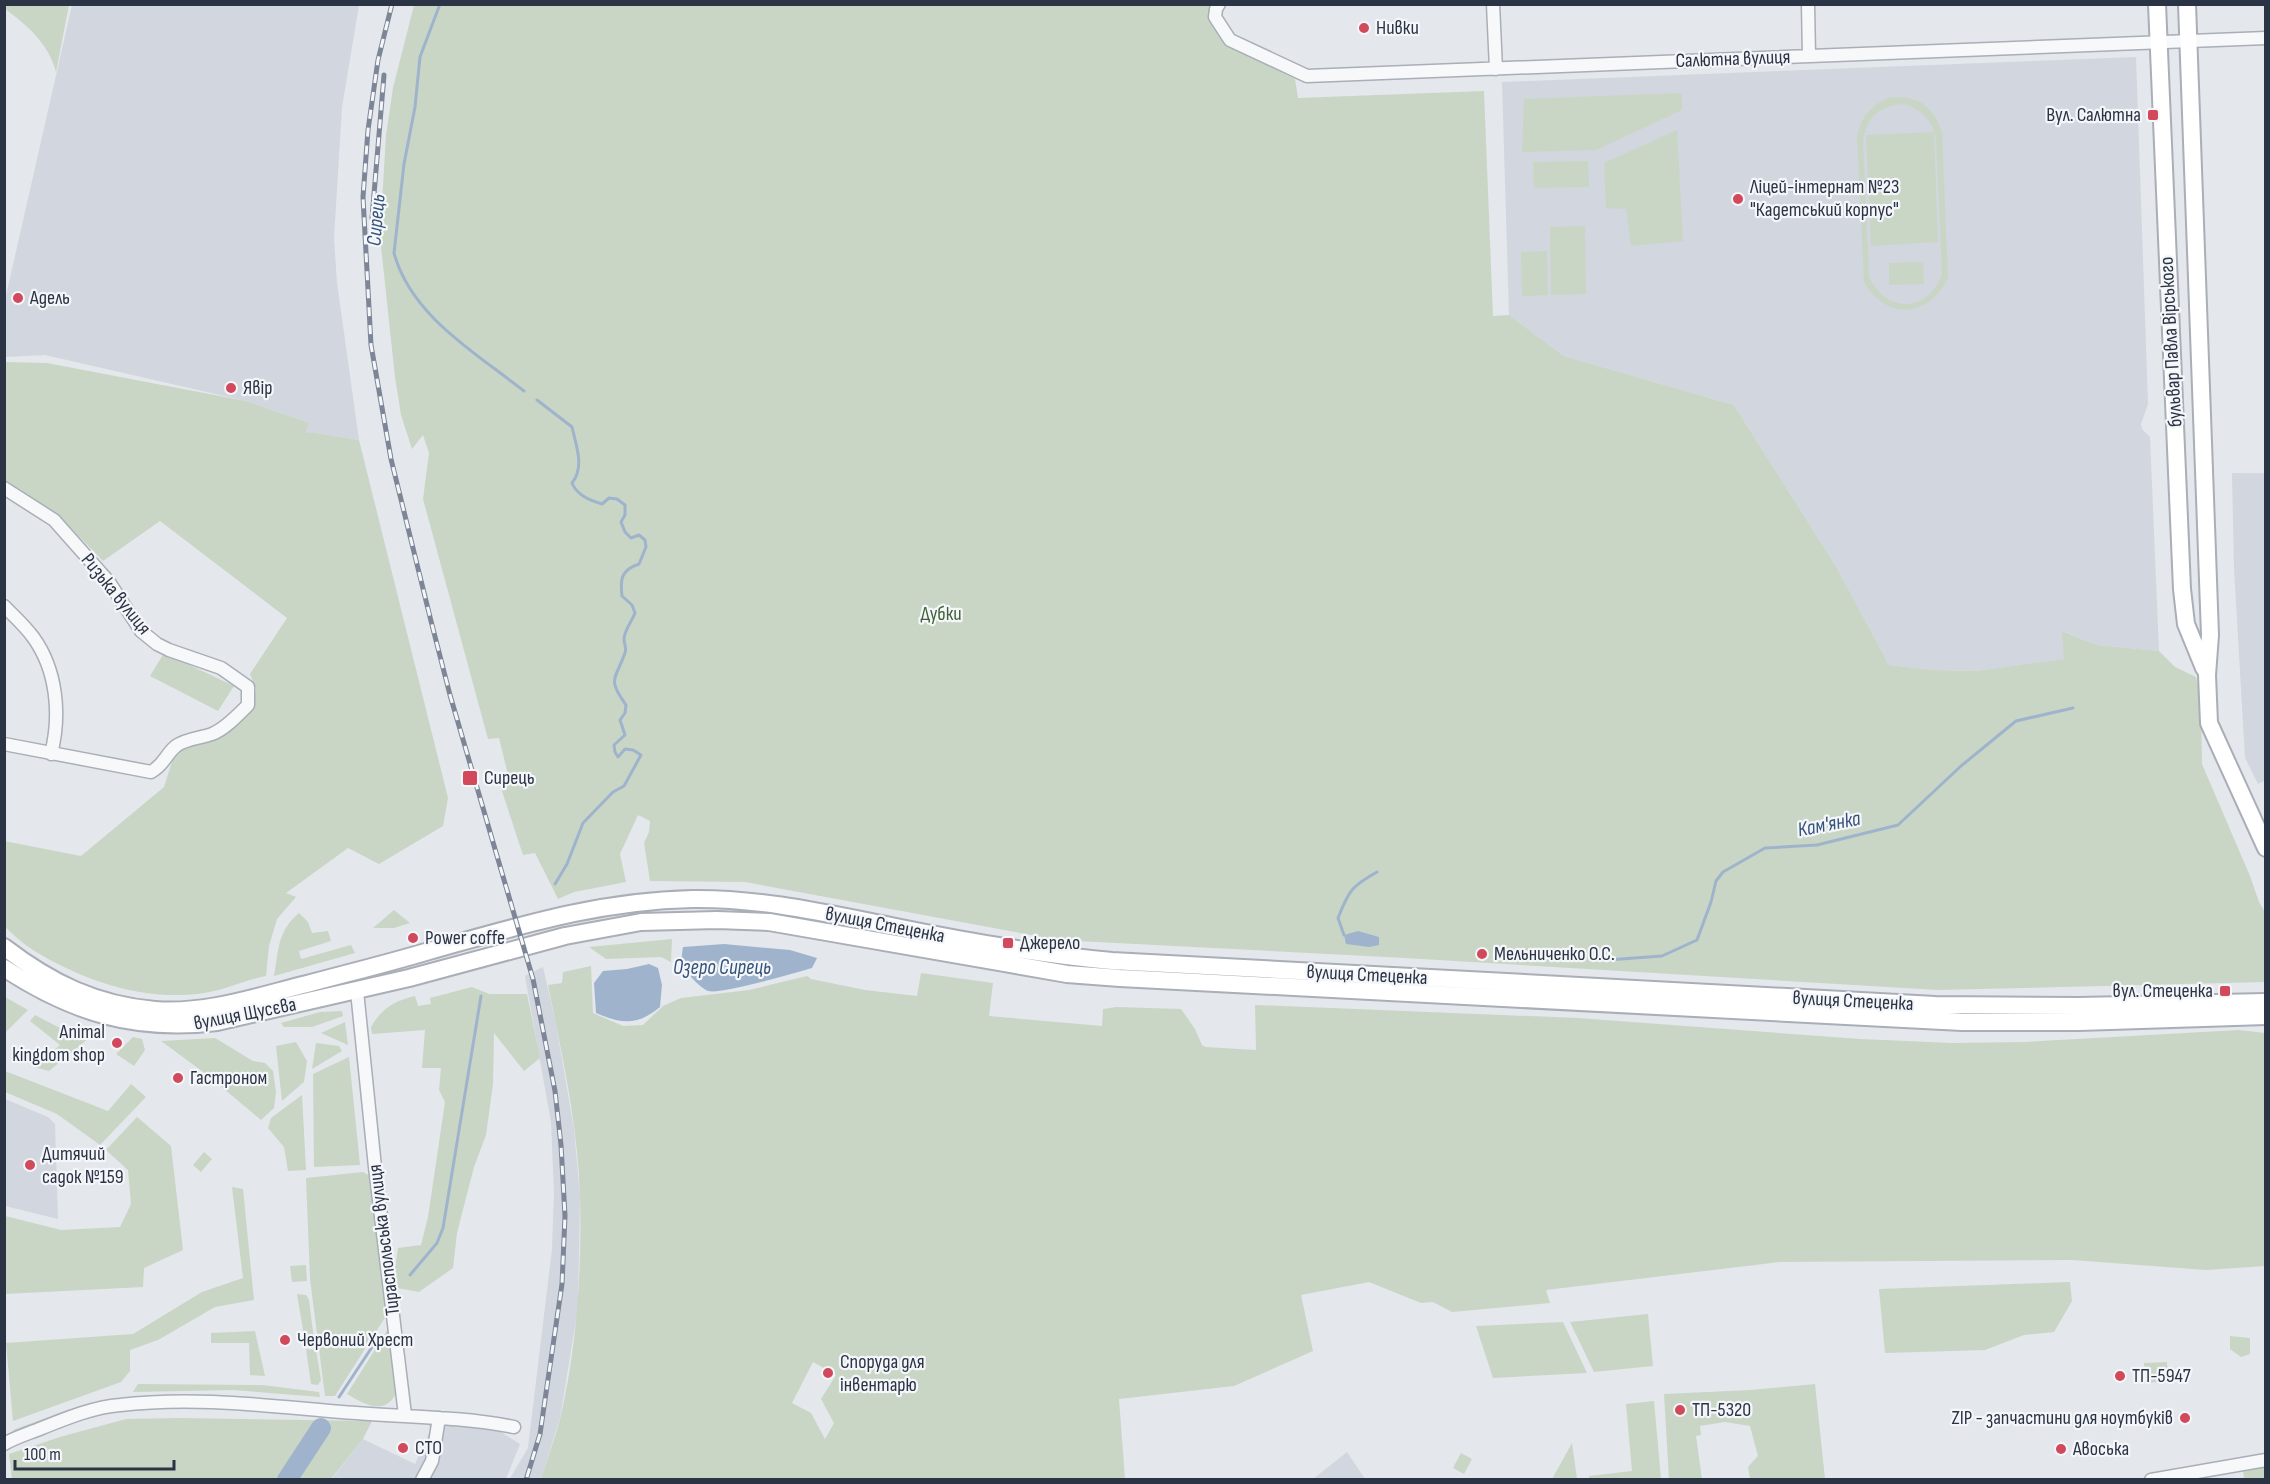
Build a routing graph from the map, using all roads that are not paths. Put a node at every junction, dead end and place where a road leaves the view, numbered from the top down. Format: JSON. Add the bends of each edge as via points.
{"nodes":[{"id":1,"x":1219,"y":4,"type":"edge"},
{"id":2,"x":1493,"y":4,"type":"edge"},
{"id":3,"x":1808,"y":4,"type":"edge"},
{"id":4,"x":2157,"y":4,"type":"edge"},
{"id":5,"x":2187,"y":4,"type":"edge"},
{"id":6,"x":2265,"y":38,"type":"edge"},
{"id":7,"x":2188,"y":41,"type":"junction"},
{"id":8,"x":2158,"y":43,"type":"junction"},
{"id":9,"x":1809,"y":56,"type":"junction"},
{"id":10,"x":1496,"y":69,"type":"junction"},
{"id":11,"x":4,"y":489,"type":"edge"},
{"id":12,"x":4,"y":606,"type":"edge"},
{"id":13,"x":2207,"y":675,"type":"junction"},
{"id":14,"x":4,"y":744,"type":"edge"},
{"id":15,"x":51,"y":754,"type":"junction"},
{"id":16,"x":2265,"y":848,"type":"edge"},
{"id":17,"x":478,"y":937,"type":"joint"},
{"id":18,"x":4,"y":947,"type":"edge"},
{"id":19,"x":493,"y":955,"type":"joint"},
{"id":20,"x":4,"y":968,"type":"edge"},
{"id":21,"x":357,"y":991,"type":"junction"},
{"id":22,"x":2265,"y":1002,"type":"edge"},
{"id":23,"x":2265,"y":1016,"type":"edge"},
{"id":24,"x":405,"y":1415,"type":"junction"},
{"id":25,"x":439,"y":1418,"type":"junction"},
{"id":26,"x":514,"y":1427,"type":"dead end"},
{"id":27,"x":4,"y":1444,"type":"edge"},
{"id":28,"x":2265,"y":1460,"type":"edge"},
{"id":29,"x":422,"y":1479,"type":"edge"},
{"id":30,"x":2151,"y":1479,"type":"edge"}],
"edges":[{"from":1,"to":10,"type":"street","name":"Салютна вулиця","via":[[1217,24],[1230,40],[1307,76]]},
{"from":2,"to":10,"type":"street"},
{"from":3,"to":9,"type":"street"},
{"from":4,"to":8,"type":"main road","name":"бульвар Павла Вірського"},
{"from":5,"to":7,"type":"main road","name":"бульвар Павла Вірського"},
{"from":6,"to":7,"type":"street","name":"Салютна вулиця"},
{"from":7,"to":8,"type":"street","name":"Салютна вулиця"},
{"from":7,"to":13,"type":"main road","name":"бульвар Павла Вірського","via":[[2210,635]]},
{"from":8,"to":9,"type":"street","name":"Салютна вулиця"},
{"from":8,"to":13,"type":"main road","name":"бульвар Павла Вірського","via":[[2182,589],[2186,624]]},
{"from":9,"to":10,"type":"street","name":"Салютна вулиця"},
{"from":11,"to":15,"type":"street","name":"Ризька вулиця","via":[[54,520],[109,582],[141,631],[157,644],[221,668],[248,687],[248,705],[214,733],[178,745],[162,766],[151,772]]},
{"from":12,"to":15,"type":"street","via":[[34,638],[52,676],[57,712]]},
{"from":13,"to":16,"type":"main road","name":"бульвар Павла Вірського","via":[[2209,723]]},
{"from":14,"to":15,"type":"street"},
{"from":17,"to":18,"type":"main road","name":"вулиця Щусєва","via":[[218,1006],[157,1010],[101,1000],[55,982]]},
{"from":17,"to":22,"type":"main road","name":"вулиця Стеценка","via":[[612,905],[721,900],[786,905],[1016,950],[1123,962],[1935,1005]]},
{"from":19,"to":21,"type":"main road","name":"вулиця Щусєва"},
{"from":19,"to":23,"type":"main road","name":"вулиця Стеценка","via":[[641,922],[717,920],[769,922],[1066,974],[1120,978],[1962,1022]]},
{"from":20,"to":21,"type":"main road","name":"вулиця Щусєва","via":[[76,1007],[114,1019],[162,1025],[217,1022]]},
{"from":21,"to":24,"type":"street","name":"Тираспольська вулиця"},
{"from":24,"to":25,"type":"street"},
{"from":24,"to":27,"type":"street","via":[[221,1402],[119,1405],[60,1421]]},
{"from":25,"to":26,"type":"street"},
{"from":25,"to":29,"type":"street","via":[[432,1461]]},
{"from":28,"to":30,"type":"street"}]}
